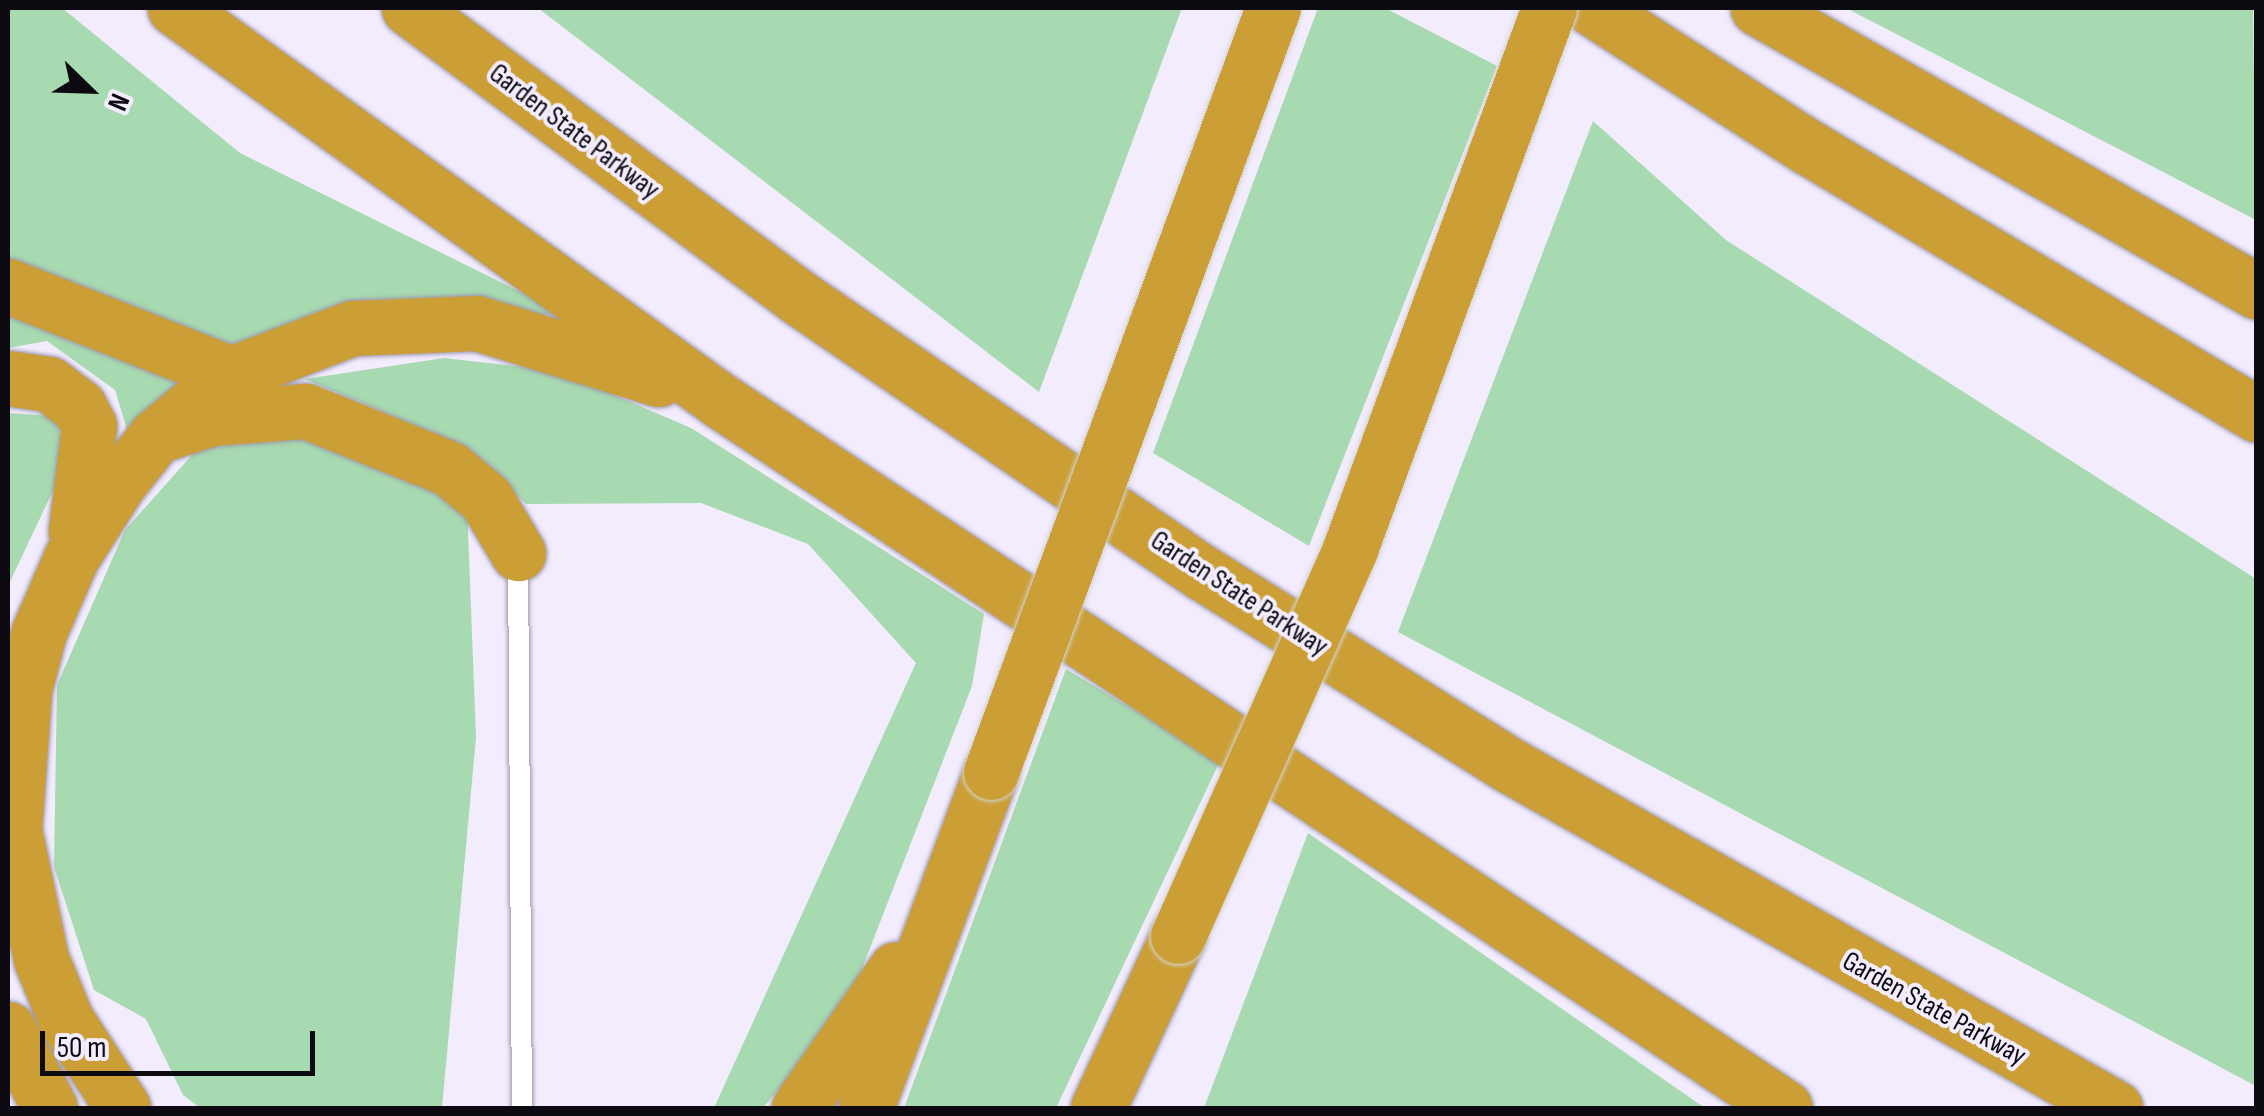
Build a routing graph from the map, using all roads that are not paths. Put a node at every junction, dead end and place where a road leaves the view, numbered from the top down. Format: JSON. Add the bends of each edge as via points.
{"nodes":[{"id":1,"x":176,"y":8,"type":"edge"},
{"id":2,"x":409,"y":8,"type":"edge"},
{"id":3,"x":1273,"y":8,"type":"edge"},
{"id":4,"x":1549,"y":8,"type":"edge"},
{"id":5,"x":1592,"y":8,"type":"edge"},
{"id":6,"x":1758,"y":8,"type":"edge"},
{"id":7,"x":8,"y":286,"type":"edge"},
{"id":8,"x":2256,"y":291,"type":"edge"},
{"id":9,"x":231,"y":374,"type":"junction"},
{"id":10,"x":8,"y":378,"type":"edge"},
{"id":11,"x":721,"y":401,"type":"junction"},
{"id":12,"x":2256,"y":414,"type":"edge"},
{"id":13,"x":156,"y":436,"type":"junction"},
{"id":14,"x":518,"y":553,"type":"joint"},
{"id":15,"x":71,"y":558,"type":"junction"},
{"id":16,"x":943,"y":900,"type":"junction"},
{"id":17,"x":1168,"y":958,"type":"junction"},
{"id":18,"x":8,"y":1029,"type":"edge"},
{"id":19,"x":1775,"y":1104,"type":"edge"},
{"id":20,"x":50,"y":1108,"type":"edge"},
{"id":21,"x":122,"y":1108,"type":"edge"},
{"id":22,"x":522,"y":1108,"type":"edge"},
{"id":23,"x":799,"y":1108,"type":"edge"},
{"id":24,"x":866,"y":1108,"type":"edge"},
{"id":25,"x":1098,"y":1108,"type":"edge"},
{"id":26,"x":1131,"y":1108,"type":"edge"},
{"id":27,"x":2115,"y":1108,"type":"edge"}],
"edges":[{"from":1,"to":11,"type":"highway"},
{"from":2,"to":27,"type":"highway","name":"Garden State Parkway","via":[[798,297],[1203,574],[1528,776]]},
{"from":3,"to":16,"type":"highway","bridge":true},
{"from":4,"to":17,"type":"highway","bridge":true,"via":[[1350,549]]},
{"from":5,"to":12,"type":"highway","via":[[1808,147]]},
{"from":6,"to":8,"type":"highway"},
{"from":7,"to":9,"type":"highway"},
{"from":9,"to":11,"type":"highway","via":[[352,328],[477,323]]},
{"from":9,"to":13,"type":"highway"},
{"from":10,"to":15,"type":"highway","via":[[64,394],[89,426],[92,446]]},
{"from":11,"to":19,"type":"highway"},
{"from":13,"to":14,"type":"highway","via":[[212,418],[306,411],[450,469],[486,498]]},
{"from":13,"to":15,"type":"highway"},
{"from":14,"to":22,"type":"lane"},
{"from":15,"to":21,"type":"highway","via":[[24,689],[14,830],[41,959],[66,1020]]},
{"from":16,"to":23,"type":"highway"},
{"from":16,"to":24,"type":"highway"},
{"from":17,"to":25,"type":"highway"},
{"from":17,"to":26,"type":"highway"},
{"from":18,"to":20,"type":"highway"}]}
